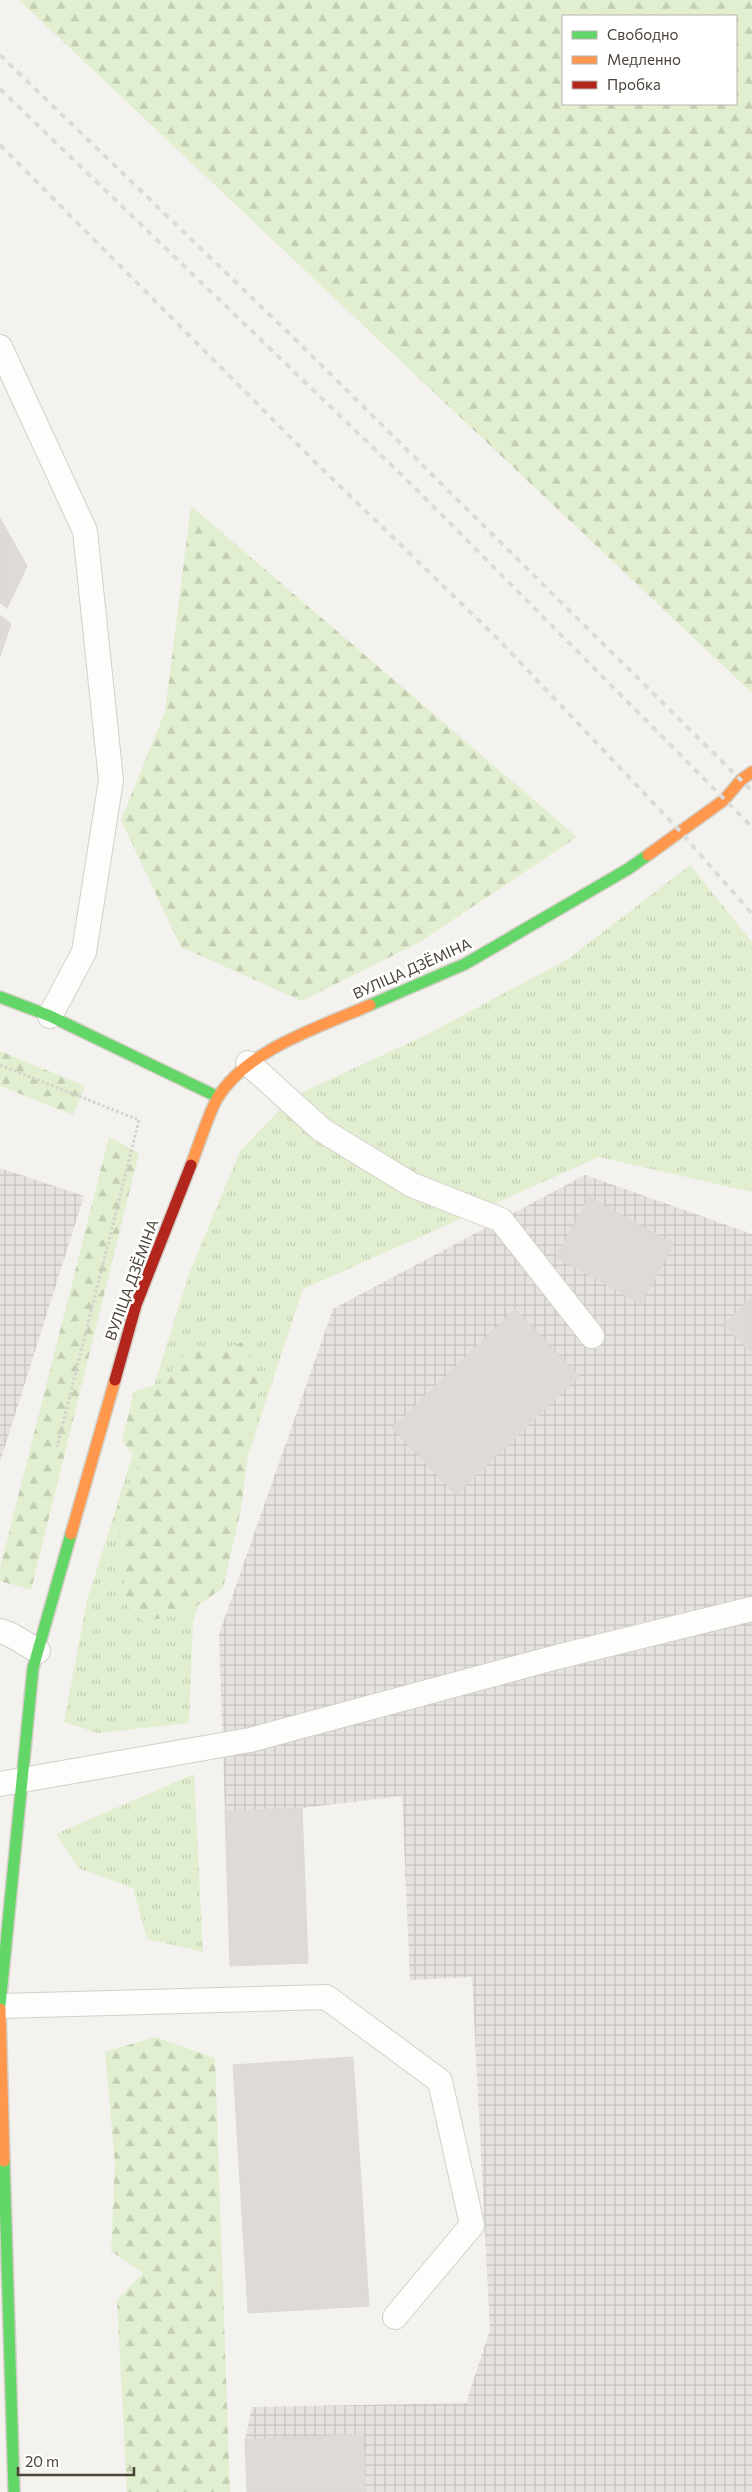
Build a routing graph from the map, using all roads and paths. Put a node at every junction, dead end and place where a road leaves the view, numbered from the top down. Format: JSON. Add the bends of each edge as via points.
{"nodes":[{"id":1,"x":0,"y":347,"type":"edge"},
{"id":2,"x":752,"y":772,"type":"edge"},
{"id":3,"x":0,"y":996,"type":"edge"},
{"id":4,"x":50,"y":1016,"type":"junction"},
{"id":5,"x":248,"y":1063,"type":"junction"},
{"id":6,"x":0,"y":1065,"type":"edge"},
{"id":7,"x":218,"y":1097,"type":"junction"},
{"id":8,"x":592,"y":1336,"type":"dead end"},
{"id":9,"x":56,"y":1454,"type":"dead end"},
{"id":10,"x":752,"y":1609,"type":"edge"},
{"id":11,"x":0,"y":1632,"type":"edge"},
{"id":12,"x":38,"y":1651,"type":"junction"},
{"id":13,"x":11,"y":1782,"type":"edge"},
{"id":14,"x":0,"y":2006,"type":"edge"},
{"id":15,"x":395,"y":2317,"type":"dead end"},
{"id":16,"x":14,"y":2492,"type":"edge"}],
"edges":[{"from":1,"to":4,"type":"lane","via":[[85,531],[111,780],[84,952]]},
{"from":2,"to":5,"type":"main road","name":"ВУЛІЦА ДЗЁМІНА","via":[[724,800],[628,869],[465,964],[303,1034]]},
{"from":3,"to":4,"type":"main road"},
{"from":4,"to":7,"type":"main road"},
{"from":5,"to":7,"type":"main road","name":"ВУЛІЦА ДЗЁМІНА"},
{"from":5,"to":8,"type":"lane","via":[[322,1130],[404,1180],[501,1220]]},
{"from":6,"to":9,"type":"path","via":[[139,1120]]},
{"from":7,"to":12,"type":"main road","name":"ВУЛІЦА ДЗЁМІНА","via":[[136,1305]]},
{"from":10,"to":13,"type":"lane","via":[[557,1657],[250,1740]]},
{"from":11,"to":12,"type":"lane"},
{"from":12,"to":13,"type":"main road","name":"ВУЛІЦА ДЗЁМІНА"},
{"from":13,"to":14,"type":"main road","name":"ВУЛІЦА ДЗЁМІНА"},
{"from":14,"to":15,"type":"lane","via":[[326,1997],[440,2081],[472,2225]]},
{"from":14,"to":16,"type":"main road","name":"ВУЛІЦА ДЗЁМІНА"}]}
